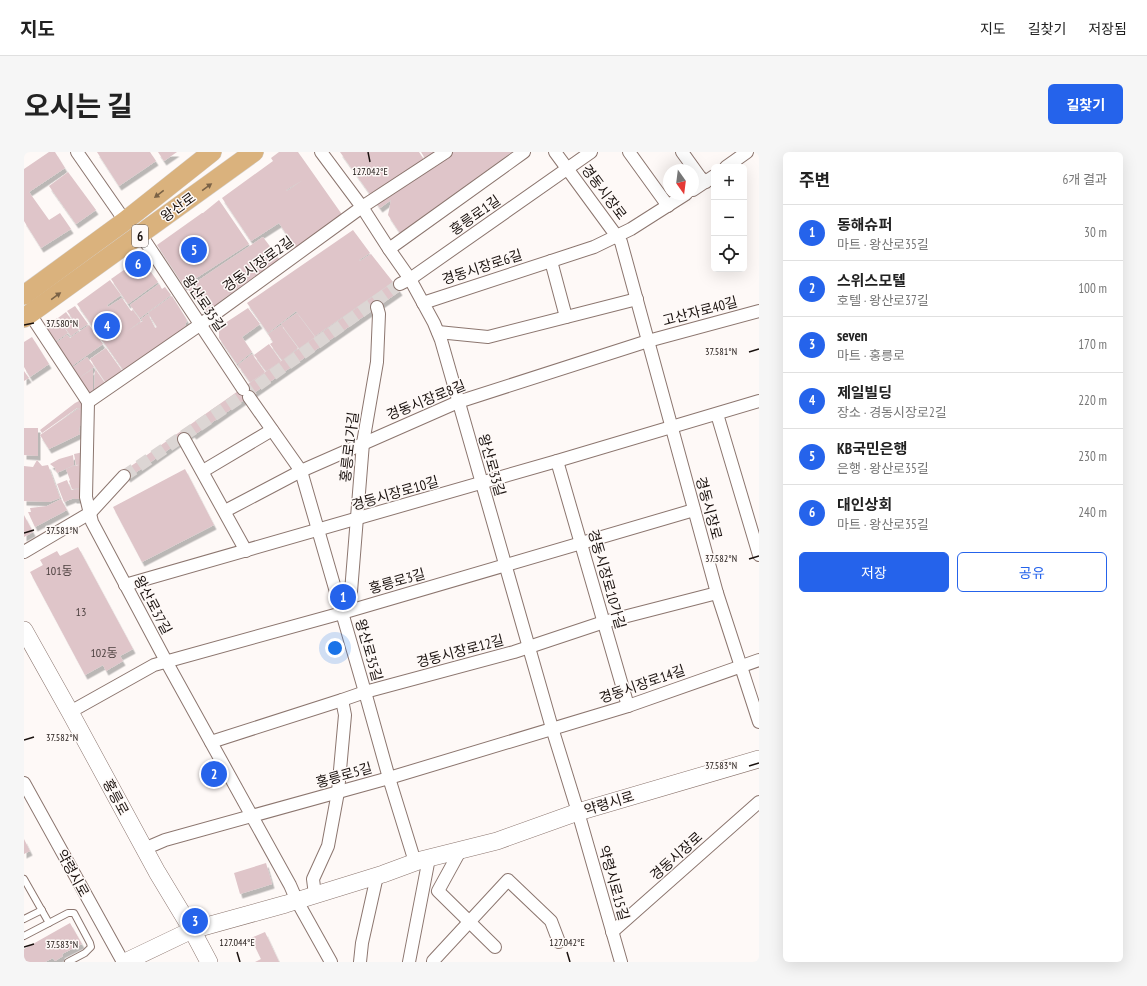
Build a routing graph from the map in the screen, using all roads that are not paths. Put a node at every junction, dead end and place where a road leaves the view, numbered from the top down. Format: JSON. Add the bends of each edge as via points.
{"nodes":[{"id":1,"x":78,"y":152,"type":"edge"},
{"id":2,"x":212,"y":152,"type":"edge"},
{"id":3,"x":254,"y":152,"type":"edge"},
{"id":4,"x":321,"y":152,"type":"edge"},
{"id":5,"x":446,"y":152,"type":"edge"},
{"id":6,"x":524,"y":152,"type":"edge"},
{"id":7,"x":555,"y":152,"type":"edge"},
{"id":8,"x":590,"y":152,"type":"edge"},
{"id":9,"x":629,"y":152,"type":"edge"},
{"id":10,"x":682,"y":152,"type":"edge"},
{"id":11,"x":747,"y":152,"type":"edge"},
{"id":12,"x":730,"y":164,"type":"edge"},
{"id":13,"x":567,"y":169,"type":"junction"},
{"id":14,"x":710,"y":179,"type":"edge"},
{"id":15,"x":699,"y":186,"type":"edge"},
{"id":16,"x":677,"y":200,"type":"edge"},
{"id":17,"x":668,"y":206,"type":"junction"},
{"id":18,"x":362,"y":207,"type":"junction"},
{"id":19,"x":125,"y":220,"type":"junction"},
{"id":20,"x":141,"y":235,"type":"junction"},
{"id":21,"x":617,"y":236,"type":"junction"},
{"id":22,"x":389,"y":249,"type":"junction"},
{"id":23,"x":550,"y":261,"type":"junction"},
{"id":24,"x":405,"y":282,"type":"junction"},
{"id":25,"x":24,"y":294,"type":"edge"},
{"id":26,"x":637,"y":299,"type":"junction"},
{"id":27,"x":423,"y":302,"type":"junction"},
{"id":28,"x":378,"y":307,"type":"dead end"},
{"id":29,"x":759,"y":311,"type":"edge"},
{"id":30,"x":27,"y":316,"type":"edge"},
{"id":31,"x":566,"y":317,"type":"junction"},
{"id":32,"x":200,"y":324,"type":"junction"},
{"id":33,"x":438,"y":332,"type":"junction"},
{"id":34,"x":648,"y":341,"type":"junction"},
{"id":35,"x":88,"y":402,"type":"junction"},
{"id":36,"x":458,"y":402,"type":"junction"},
{"id":37,"x":759,"y":402,"type":"edge"},
{"id":38,"x":717,"y":414,"type":"junction"},
{"id":39,"x":672,"y":428,"type":"junction"},
{"id":40,"x":272,"y":430,"type":"junction"},
{"id":41,"x":184,"y":438,"type":"dead end"},
{"id":42,"x":363,"y":443,"type":"junction"},
{"id":43,"x":557,"y":461,"type":"junction"},
{"id":44,"x":301,"y":470,"type":"junction"},
{"id":45,"x":203,"y":471,"type":"junction"},
{"id":46,"x":124,"y":476,"type":"tunnel mouth"},
{"id":47,"x":482,"y":483,"type":"junction"},
{"id":48,"x":225,"y":510,"type":"junction"},
{"id":49,"x":694,"y":510,"type":"junction"},
{"id":50,"x":90,"y":513,"type":"junction"},
{"id":51,"x":356,"y":519,"type":"junction"},
{"id":52,"x":318,"y":530,"type":"junction"},
{"id":53,"x":581,"y":543,"type":"junction"},
{"id":54,"x":758,"y":548,"type":"edge"},
{"id":55,"x":246,"y":551,"type":"junction"},
{"id":56,"x":24,"y":552,"type":"edge"},
{"id":57,"x":506,"y":565,"type":"junction"},
{"id":58,"x":125,"y":585,"type":"junction"},
{"id":59,"x":717,"y":593,"type":"junction"},
{"id":60,"x":342,"y":613,"type":"junction"},
{"id":61,"x":604,"y":622,"type":"junction"},
{"id":62,"x":24,"y":630,"type":"edge"},
{"id":63,"x":529,"y":646,"type":"junction"},
{"id":64,"x":759,"y":660,"type":"edge"},
{"id":65,"x":166,"y":661,"type":"junction"},
{"id":66,"x":740,"y":666,"type":"junction"},
{"id":67,"x":365,"y":692,"type":"junction"},
{"id":68,"x":342,"y":700,"type":"junction"},
{"id":69,"x":628,"y":706,"type":"junction"},
{"id":70,"x":70,"y":712,"type":"junction"},
{"id":71,"x":759,"y":722,"type":"edge"},
{"id":72,"x":552,"y":728,"type":"junction"},
{"id":73,"x":211,"y":742,"type":"junction"},
{"id":74,"x":759,"y":759,"type":"edge"},
{"id":75,"x":389,"y":778,"type":"junction"},
{"id":76,"x":24,"y":783,"type":"edge"},
{"id":77,"x":338,"y":792,"type":"junction"},
{"id":78,"x":759,"y":802,"type":"edge"},
{"id":79,"x":578,"y":812,"type":"junction"},
{"id":80,"x":251,"y":816,"type":"junction"},
{"id":81,"x":144,"y":849,"type":"junction"},
{"id":82,"x":460,"y":851,"type":"junction"},
{"id":83,"x":422,"y":860,"type":"junction"},
{"id":84,"x":377,"y":876,"type":"junction"},
{"id":85,"x":24,"y":879,"type":"edge"},
{"id":86,"x":30,"y":890,"type":"junction"},
{"id":87,"x":24,"y":893,"type":"edge"},
{"id":88,"x":315,"y":895,"type":"junction"},
{"id":89,"x":297,"y":901,"type":"junction"},
{"id":90,"x":42,"y":910,"type":"junction"},
{"id":91,"x":24,"y":919,"type":"edge"},
{"id":92,"x":470,"y":922,"type":"junction"},
{"id":93,"x":49,"y":923,"type":"junction"},
{"id":94,"x":192,"y":930,"type":"junction"},
{"id":95,"x":612,"y":932,"type":"junction"},
{"id":96,"x":24,"y":936,"type":"edge"},
{"id":97,"x":559,"y":942,"type":"dead end"},
{"id":98,"x":495,"y":947,"type":"dead end"},
{"id":99,"x":68,"y":962,"type":"edge"},
{"id":100,"x":124,"y":962,"type":"edge"},
{"id":101,"x":209,"y":962,"type":"edge"},
{"id":102,"x":331,"y":962,"type":"edge"},
{"id":103,"x":360,"y":962,"type":"edge"},
{"id":104,"x":409,"y":962,"type":"edge"},
{"id":105,"x":433,"y":962,"type":"edge"},
{"id":106,"x":621,"y":962,"type":"edge"}],
"edges":[{"from":1,"to":19,"type":"street"},
{"from":2,"to":19,"type":"main road","name":"왕산로","number":"6","one_way":true},
{"from":20,"to":3,"type":"main road","name":"왕산로","number":"6","one_way":true},
{"from":4,"to":18,"type":"street","name":"왕산로33길"},
{"from":5,"to":18,"type":"street","name":"경동시장로2길"},
{"from":6,"to":22,"type":"street"},
{"from":7,"to":13,"type":"street","name":"경동시장로"},
{"from":8,"to":13,"type":"street","name":"홍릉로1길"},
{"from":9,"to":17,"type":"street"},
{"from":10,"to":14,"type":"street","via":[[700,177]]},
{"from":11,"to":12,"type":"street"},
{"from":13,"to":21,"type":"street","name":"경동시장로"},
{"from":13,"to":24,"type":"street","name":"홍릉로1길"},
{"from":14,"to":15,"type":"street"},
{"from":16,"to":17,"type":"street","name":"경동시장로6길"},
{"from":17,"to":21,"type":"street","name":"경동시장로6길"},
{"from":18,"to":22,"type":"street","name":"왕산로33길"},
{"from":18,"to":32,"type":"street","name":"경동시장로2길"},
{"from":19,"to":25,"type":"main road","name":"왕산로","number":"6"},
{"from":30,"to":20,"type":"main road","name":"왕산로","number":"6","one_way":true},
{"from":20,"to":32,"type":"street","name":"왕산로35길"},
{"from":21,"to":23,"type":"street","name":"경동시장로6길","via":[[594,247]]},
{"from":21,"to":26,"type":"street","name":"경동시장로"},
{"from":22,"to":24,"type":"street","name":"왕산로33길"},
{"from":23,"to":27,"type":"street","name":"경동시장로6길"},
{"from":23,"to":31,"type":"street"},
{"from":24,"to":27,"type":"street","name":"왕산로33길"},
{"from":26,"to":31,"type":"street"},
{"from":26,"to":34,"type":"street","name":"경동시장로"},
{"from":27,"to":33,"type":"street","name":"왕산로33길"},
{"from":28,"to":42,"type":"street","name":"홍릉로1가길","via":[[377,362]]},
{"from":29,"to":34,"type":"street","name":"고산자로40길"},
{"from":30,"to":35,"type":"street"},
{"from":31,"to":33,"type":"street","via":[[488,337]]},
{"from":32,"to":35,"type":"street","name":"경동시장로2길"},
{"from":32,"to":40,"type":"street","name":"왕산로35길"},
{"from":33,"to":36,"type":"street","name":"왕산로33길"},
{"from":34,"to":36,"type":"street","name":"경동시장로8길"},
{"from":34,"to":39,"type":"street","name":"경동시장로"},
{"from":35,"to":50,"type":"street","name":"왕산로37길","via":[[86,497]]},
{"from":36,"to":42,"type":"street","name":"경동시장로8길"},
{"from":36,"to":47,"type":"street","name":"왕산로33길"},
{"from":37,"to":38,"type":"street","name":"경동시장로10길"},
{"from":38,"to":39,"type":"street","name":"경동시장로10길"},
{"from":38,"to":54,"type":"street"},
{"from":39,"to":43,"type":"street","name":"경동시장로10길"},
{"from":39,"to":49,"type":"street","name":"경동시장로"},
{"from":40,"to":44,"type":"street","name":"왕산로35길"},
{"from":40,"to":45,"type":"street"},
{"from":41,"to":45,"type":"street"},
{"from":42,"to":44,"type":"street","name":"경동시장로8길"},
{"from":42,"to":51,"type":"street","name":"홍릉로1가길"},
{"from":43,"to":47,"type":"street","name":"경동시장로10길"},
{"from":43,"to":53,"type":"street","name":"경동시장로10가길"},
{"from":44,"to":48,"type":"street","name":"경동시장로8길"},
{"from":44,"to":52,"type":"street","name":"왕산로35길"},
{"from":45,"to":48,"type":"street"},
{"from":46,"to":50,"type":"street"},
{"from":47,"to":51,"type":"street","name":"경동시장로10길"},
{"from":47,"to":57,"type":"street","name":"왕산로33길"},
{"from":48,"to":55,"type":"street"},
{"from":49,"to":53,"type":"street","name":"홍릉로3길"},
{"from":49,"to":59,"type":"street","name":"경동시장로"},
{"from":50,"to":56,"type":"street"},
{"from":50,"to":58,"type":"street","name":"왕산로37길","via":[[92,522]]},
{"from":51,"to":52,"type":"street","name":"경동시장로10길"},
{"from":51,"to":60,"type":"street","name":"홍릉로1가길","via":[[350,604]]},
{"from":52,"to":55,"type":"street","name":"경동시장로10길"},
{"from":52,"to":60,"type":"street","name":"왕산로35길"},
{"from":53,"to":57,"type":"street","name":"홍릉로3길"},
{"from":53,"to":61,"type":"street","name":"경동시장로10가길"},
{"from":55,"to":58,"type":"street","name":"경동시장로10길"},
{"from":57,"to":60,"type":"street","name":"홍릉로3길"},
{"from":57,"to":63,"type":"street","name":"왕산로33길"},
{"from":58,"to":65,"type":"street","name":"왕산로37길"},
{"from":59,"to":61,"type":"street","name":"경동시장로12길"},
{"from":59,"to":66,"type":"street","name":"경동시장로"},
{"from":60,"to":65,"type":"street","name":"홍릉로3길"},
{"from":60,"to":67,"type":"street","name":"왕산로35길"},
{"from":61,"to":63,"type":"street","name":"경동시장로12길"},
{"from":61,"to":69,"type":"street","name":"경동시장로10가길"},
{"from":62,"to":70,"type":"main road","name":"홍릉로"},
{"from":63,"to":67,"type":"street","name":"경동시장로12길"},
{"from":63,"to":72,"type":"street","name":"왕산로33길"},
{"from":64,"to":66,"type":"street","name":"경동시장로14길"},
{"from":65,"to":70,"type":"street","name":"홍릉로3길","via":[[154,665]]},
{"from":65,"to":73,"type":"street","name":"왕산로37길"},
{"from":66,"to":69,"type":"street","name":"경동시장로14길"},
{"from":66,"to":71,"type":"street","name":"경동시장로"},
{"from":67,"to":68,"type":"street","name":"경동시장로12길"},
{"from":67,"to":75,"type":"street","name":"왕산로35길"},
{"from":68,"to":73,"type":"street","name":"경동시장로12길"},
{"from":68,"to":77,"type":"street","via":[[345,715]]},
{"from":69,"to":72,"type":"street","name":"경동시장로14길"},
{"from":70,"to":81,"type":"main road","name":"홍릉로"},
{"from":72,"to":75,"type":"street","name":"홍릉로5길"},
{"from":72,"to":79,"type":"street","name":"왕산로33길"},
{"from":73,"to":80,"type":"street","name":"왕산로37길"},
{"from":74,"to":79,"type":"main road","name":"약령시로"},
{"from":75,"to":77,"type":"street","name":"홍릉로5길"},
{"from":75,"to":83,"type":"street","name":"왕산로35길"},
{"from":76,"to":100,"type":"street","name":"약령시로"},
{"from":77,"to":80,"type":"street","name":"홍릉로5길"},
{"from":77,"to":88,"type":"street","via":[[328,846],[313,879]]},
{"from":78,"to":95,"type":"street","name":"경동시장로"},
{"from":79,"to":82,"type":"main road","name":"약령시로","via":[[497,841]]},
{"from":79,"to":95,"type":"street","name":"약령시로15길"},
{"from":80,"to":81,"type":"street","name":"홍릉로5길","via":[[165,840]]},
{"from":80,"to":89,"type":"street","name":"왕산로37길"},
{"from":81,"to":94,"type":"main road","name":"홍릉로"},
{"from":82,"to":83,"type":"main road","name":"약령시로"},
{"from":82,"to":92,"type":"street","via":[[438,891]]},
{"from":83,"to":84,"type":"main road","name":"약령시로"},
{"from":83,"to":104,"type":"street"},
{"from":84,"to":88,"type":"main road","name":"약령시로"},
{"from":84,"to":103,"type":"street"},
{"from":85,"to":86,"type":"lane"},
{"from":86,"to":87,"type":"lane"},
{"from":86,"to":90,"type":"lane"},
{"from":88,"to":89,"type":"main road","name":"약령시로"},
{"from":89,"to":94,"type":"main road","name":"약령시로"},
{"from":89,"to":102,"type":"street","name":"왕산로37길"},
{"from":90,"to":91,"type":"lane"},
{"from":90,"to":93,"type":"lane"},
{"from":92,"to":97,"type":"street","via":[[508,880],[551,921]]},
{"from":92,"to":98,"type":"street"},
{"from":92,"to":105,"type":"street"},
{"from":93,"to":96,"type":"lane"},
{"from":93,"to":99,"type":"lane","via":[[68,913],[74,913],[90,943],[91,947],[88,950]]},
{"from":94,"to":100,"type":"main road","name":"약령시로"},
{"from":94,"to":101,"type":"main road","name":"홍릉로"},
{"from":95,"to":106,"type":"street","name":"약령시로15길"}]}
